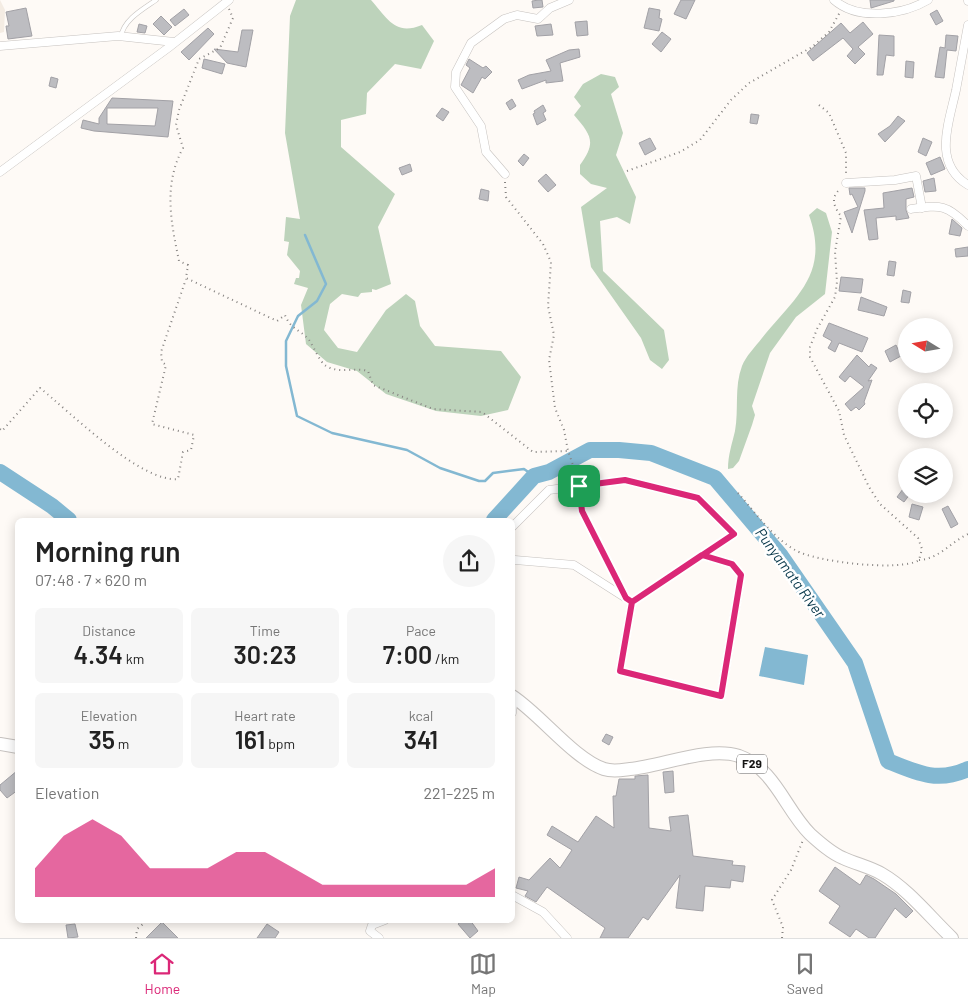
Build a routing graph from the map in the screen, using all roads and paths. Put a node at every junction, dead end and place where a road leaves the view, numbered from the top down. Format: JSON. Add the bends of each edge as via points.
{"nodes":[{"id":1,"x":156,"y":0,"type":"edge"},
{"id":2,"x":568,"y":0,"type":"edge"},
{"id":3,"x":834,"y":0,"type":"edge"},
{"id":4,"x":928,"y":0,"type":"edge"},
{"id":5,"x":227,"y":2,"type":"edge"},
{"id":6,"x":842,"y":7,"type":"junction"},
{"id":7,"x":968,"y":25,"type":"edge"},
{"id":8,"x":122,"y":37,"type":"junction"},
{"id":9,"x":174,"y":42,"type":"junction"},
{"id":10,"x":0,"y":46,"type":"edge"},
{"id":11,"x":819,"y":105,"type":"dead end"},
{"id":12,"x":0,"y":172,"type":"edge"},
{"id":13,"x":627,"y":172,"type":"dead end"},
{"id":14,"x":505,"y":174,"type":"joint"},
{"id":15,"x":846,"y":183,"type":"junction"},
{"id":16,"x":968,"y":185,"type":"edge"},
{"id":17,"x":922,"y":208,"type":"junction"},
{"id":18,"x":911,"y":209,"type":"dead end"},
{"id":19,"x":968,"y":226,"type":"edge"},
{"id":20,"x":186,"y":278,"type":"junction"},
{"id":21,"x":0,"y":429,"type":"edge"},
{"id":22,"x":568,"y":452,"type":"junction"},
{"id":23,"x":579,"y":486,"type":"junction"},
{"id":24,"x":738,"y":493,"type":"dead end"},
{"id":25,"x":515,"y":524,"type":"edge"},
{"id":26,"x":968,"y":534,"type":"edge"},
{"id":27,"x":515,"y":560,"type":"edge"},
{"id":28,"x":919,"y":560,"type":"junction"},
{"id":29,"x":629,"y":600,"type":"junction"},
{"id":30,"x":515,"y":698,"type":"edge"},
{"id":31,"x":0,"y":744,"type":"edge"},
{"id":32,"x":15,"y":746,"type":"edge"},
{"id":33,"x":806,"y":828,"type":"junction"},
{"id":34,"x":515,"y":897,"type":"edge"},
{"id":35,"x":145,"y":923,"type":"edge"},
{"id":36,"x":377,"y":923,"type":"edge"},
{"id":37,"x":136,"y":938,"type":"edge"},
{"id":38,"x":379,"y":938,"type":"edge"},
{"id":39,"x":567,"y":938,"type":"edge"},
{"id":40,"x":782,"y":938,"type":"edge"},
{"id":41,"x":952,"y":938,"type":"edge"}],
"edges":[{"from":1,"to":8,"type":"lane","via":[[127,22]]},
{"from":2,"to":14,"type":"street","via":[[550,8],[538,20],[517,15],[504,19],[471,43],[456,72],[455,87],[481,126],[486,152]]},
{"from":3,"to":6,"type":"street"},
{"from":4,"to":6,"type":"street","via":[[894,13],[853,12]]},
{"from":5,"to":9,"type":"street"},
{"from":5,"to":20,"type":"path","via":[[233,18],[220,48],[199,59],[176,126],[183,148],[174,167],[169,214],[179,262],[188,265]]},
{"from":6,"to":13,"type":"path","via":[[829,32],[812,47],[749,83],[731,100],[700,140],[680,152]]},
{"from":7,"to":16,"type":"street","via":[[948,118],[946,146],[948,165],[956,178]]},
{"from":8,"to":9,"type":"street"},
{"from":8,"to":10,"type":"street"},
{"from":9,"to":12,"type":"street"},
{"from":11,"to":15,"type":"path","via":[[829,113],[846,153]]},
{"from":14,"to":22,"type":"path","via":[[506,197],[543,244],[551,262],[548,306],[554,335],[549,360],[554,408],[564,430]]},
{"from":15,"to":17,"type":"street","via":[[916,176]]},
{"from":15,"to":28,"type":"path","via":[[834,200],[834,207],[841,216],[835,252],[835,296],[817,329],[810,357],[839,411],[844,435],[869,487],[880,504],[918,538],[922,550]]},
{"from":17,"to":18,"type":"street"},
{"from":17,"to":19,"type":"street","via":[[948,209]]},
{"from":20,"to":21,"type":"path","via":[[161,352],[162,362],[166,365],[152,424],[194,434],[191,450],[183,452],[178,479],[169,480],[129,462],[40,388],[2,431]]},
{"from":20,"to":22,"type":"path","via":[[277,321],[285,315],[290,326],[307,338],[326,366],[347,372],[358,368],[368,372],[373,385],[433,409],[482,412],[532,452]]},
{"from":22,"to":23,"type":"path"},
{"from":23,"to":25,"type":"street","via":[[549,490]]},
{"from":23,"to":29,"type":"path","via":[[582,511]]},
{"from":23,"to":29,"type":"street","via":[[625,480],[698,498],[734,534]]},
{"from":24,"to":28,"type":"path","via":[[779,538],[796,551],[895,567]]},
{"from":26,"to":28,"type":"path","via":[[934,558]]},
{"from":27,"to":29,"type":"street","via":[[574,565]]},
{"from":29,"to":29,"type":"street","via":[[702,555],[732,564],[741,575],[721,696],[620,671]]},
{"from":30,"to":33,"type":"main road","number":"F29","via":[[580,754],[604,769],[642,768],[706,754],[740,756],[765,774]]},
{"from":31,"to":32,"type":"main road"},
{"from":33,"to":40,"type":"path","via":[[792,870],[772,900],[783,927]]},
{"from":33,"to":41,"type":"main road","number":"F29","via":[[842,858],[892,880]]},
{"from":34,"to":39,"type":"street","via":[[543,912]]},
{"from":35,"to":37,"type":"path","via":[[137,930]]},
{"from":36,"to":38,"type":"street","via":[[372,925],[370,931]]}]}
